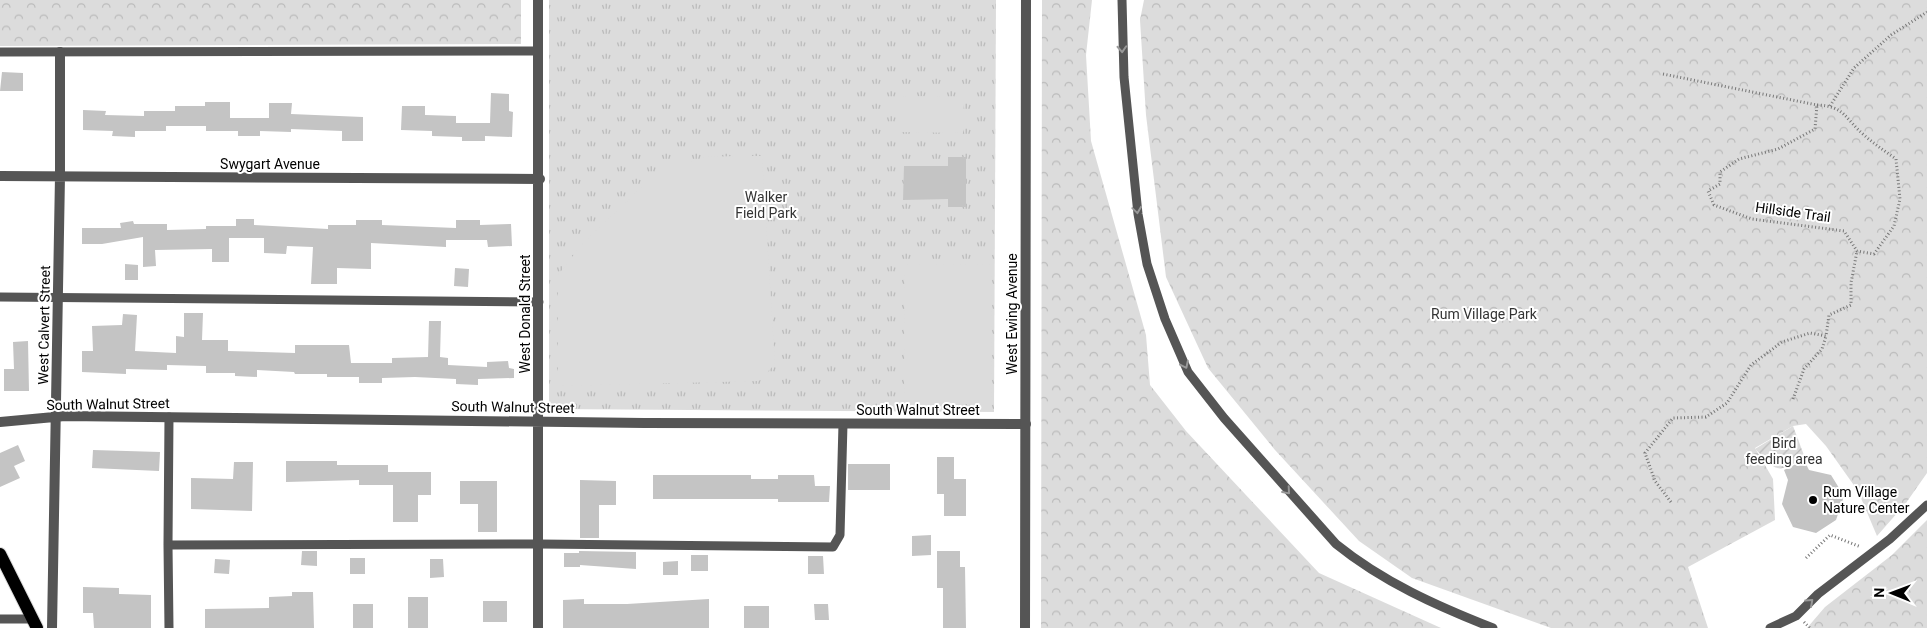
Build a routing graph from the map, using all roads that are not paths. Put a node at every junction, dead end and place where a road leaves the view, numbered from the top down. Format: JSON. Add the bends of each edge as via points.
{"nodes":[{"id":1,"x":538,"y":0,"type":"edge"},
{"id":2,"x":1026,"y":0,"type":"edge"},
{"id":3,"x":1122,"y":0,"type":"edge"},
{"id":4,"x":538,"y":51,"type":"junction"},
{"id":5,"x":0,"y":52,"type":"edge"},
{"id":6,"x":60,"y":52,"type":"junction"},
{"id":7,"x":0,"y":176,"type":"edge"},
{"id":8,"x":60,"y":176,"type":"junction"},
{"id":9,"x":540,"y":179,"type":"junction"},
{"id":10,"x":0,"y":297,"type":"edge"},
{"id":11,"x":58,"y":297,"type":"junction"},
{"id":12,"x":539,"y":302,"type":"junction"},
{"id":13,"x":169,"y":417,"type":"junction"},
{"id":14,"x":56,"y":418,"type":"junction"},
{"id":15,"x":538,"y":421,"type":"junction"},
{"id":16,"x":0,"y":422,"type":"edge"},
{"id":17,"x":843,"y":424,"type":"junction"},
{"id":18,"x":1026,"y":424,"type":"junction"},
{"id":19,"x":1927,"y":505,"type":"edge"},
{"id":20,"x":539,"y":544,"type":"junction"},
{"id":21,"x":168,"y":545,"type":"junction"},
{"id":22,"x":0,"y":554,"type":"edge"},
{"id":23,"x":1796,"y":616,"type":"junction"},
{"id":24,"x":0,"y":619,"type":"edge"},
{"id":25,"x":35,"y":624,"type":"edge"},
{"id":26,"x":52,"y":628,"type":"edge"},
{"id":27,"x":169,"y":628,"type":"edge"},
{"id":28,"x":538,"y":628,"type":"edge"},
{"id":29,"x":1025,"y":628,"type":"edge"},
{"id":30,"x":1493,"y":628,"type":"edge"},
{"id":31,"x":1770,"y":628,"type":"edge"},
{"id":32,"x":1786,"y":628,"type":"edge"}],
"edges":[{"from":1,"to":4,"type":"street","name":"West Donald Street"},
{"from":2,"to":18,"type":"street","name":"West Ewing Avenue"},
{"from":3,"to":30,"type":"lane","one_way":true,"via":[[1124,77],[1138,214],[1148,264],[1188,372],[1224,418],[1336,544],[1403,588]]},
{"from":4,"to":6,"type":"lane"},
{"from":4,"to":9,"type":"street","name":"West Donald Street"},
{"from":5,"to":6,"type":"lane"},
{"from":6,"to":8,"type":"street","name":"West Calvert Street"},
{"from":7,"to":8,"type":"street","name":"Swygart Avenue"},
{"from":8,"to":9,"type":"street","name":"Swygart Avenue"},
{"from":8,"to":11,"type":"street","name":"West Calvert Street"},
{"from":9,"to":12,"type":"street","name":"West Donald Street"},
{"from":10,"to":11,"type":"lane"},
{"from":11,"to":12,"type":"lane"},
{"from":11,"to":14,"type":"street","name":"West Calvert Street"},
{"from":12,"to":15,"type":"street","name":"West Donald Street"},
{"from":13,"to":14,"type":"street","name":"South Walnut Street"},
{"from":13,"to":15,"type":"street","name":"South Walnut Street"},
{"from":13,"to":21,"type":"lane"},
{"from":14,"to":16,"type":"street","name":"South Walnut Street"},
{"from":14,"to":26,"type":"street","name":"West Calvert Street"},
{"from":15,"to":17,"type":"street","name":"South Walnut Street"},
{"from":15,"to":20,"type":"street","name":"West Donald Street"},
{"from":17,"to":18,"type":"street","name":"South Walnut Street"},
{"from":17,"to":20,"type":"lane","via":[[840,535],[833,546]]},
{"from":18,"to":29,"type":"street","name":"West Ewing Avenue"},
{"from":23,"to":19,"type":"lane","one_way":true,"via":[[1818,594],[1873,553]]},
{"from":20,"to":21,"type":"lane"},
{"from":20,"to":28,"type":"street","name":"West Donald Street"},
{"from":21,"to":27,"type":"lane"},
{"from":22,"to":25,"type":"main road"},
{"from":23,"to":31,"type":"lane"},
{"from":23,"to":32,"type":"lane"},
{"from":24,"to":25,"type":"lane"}]}
